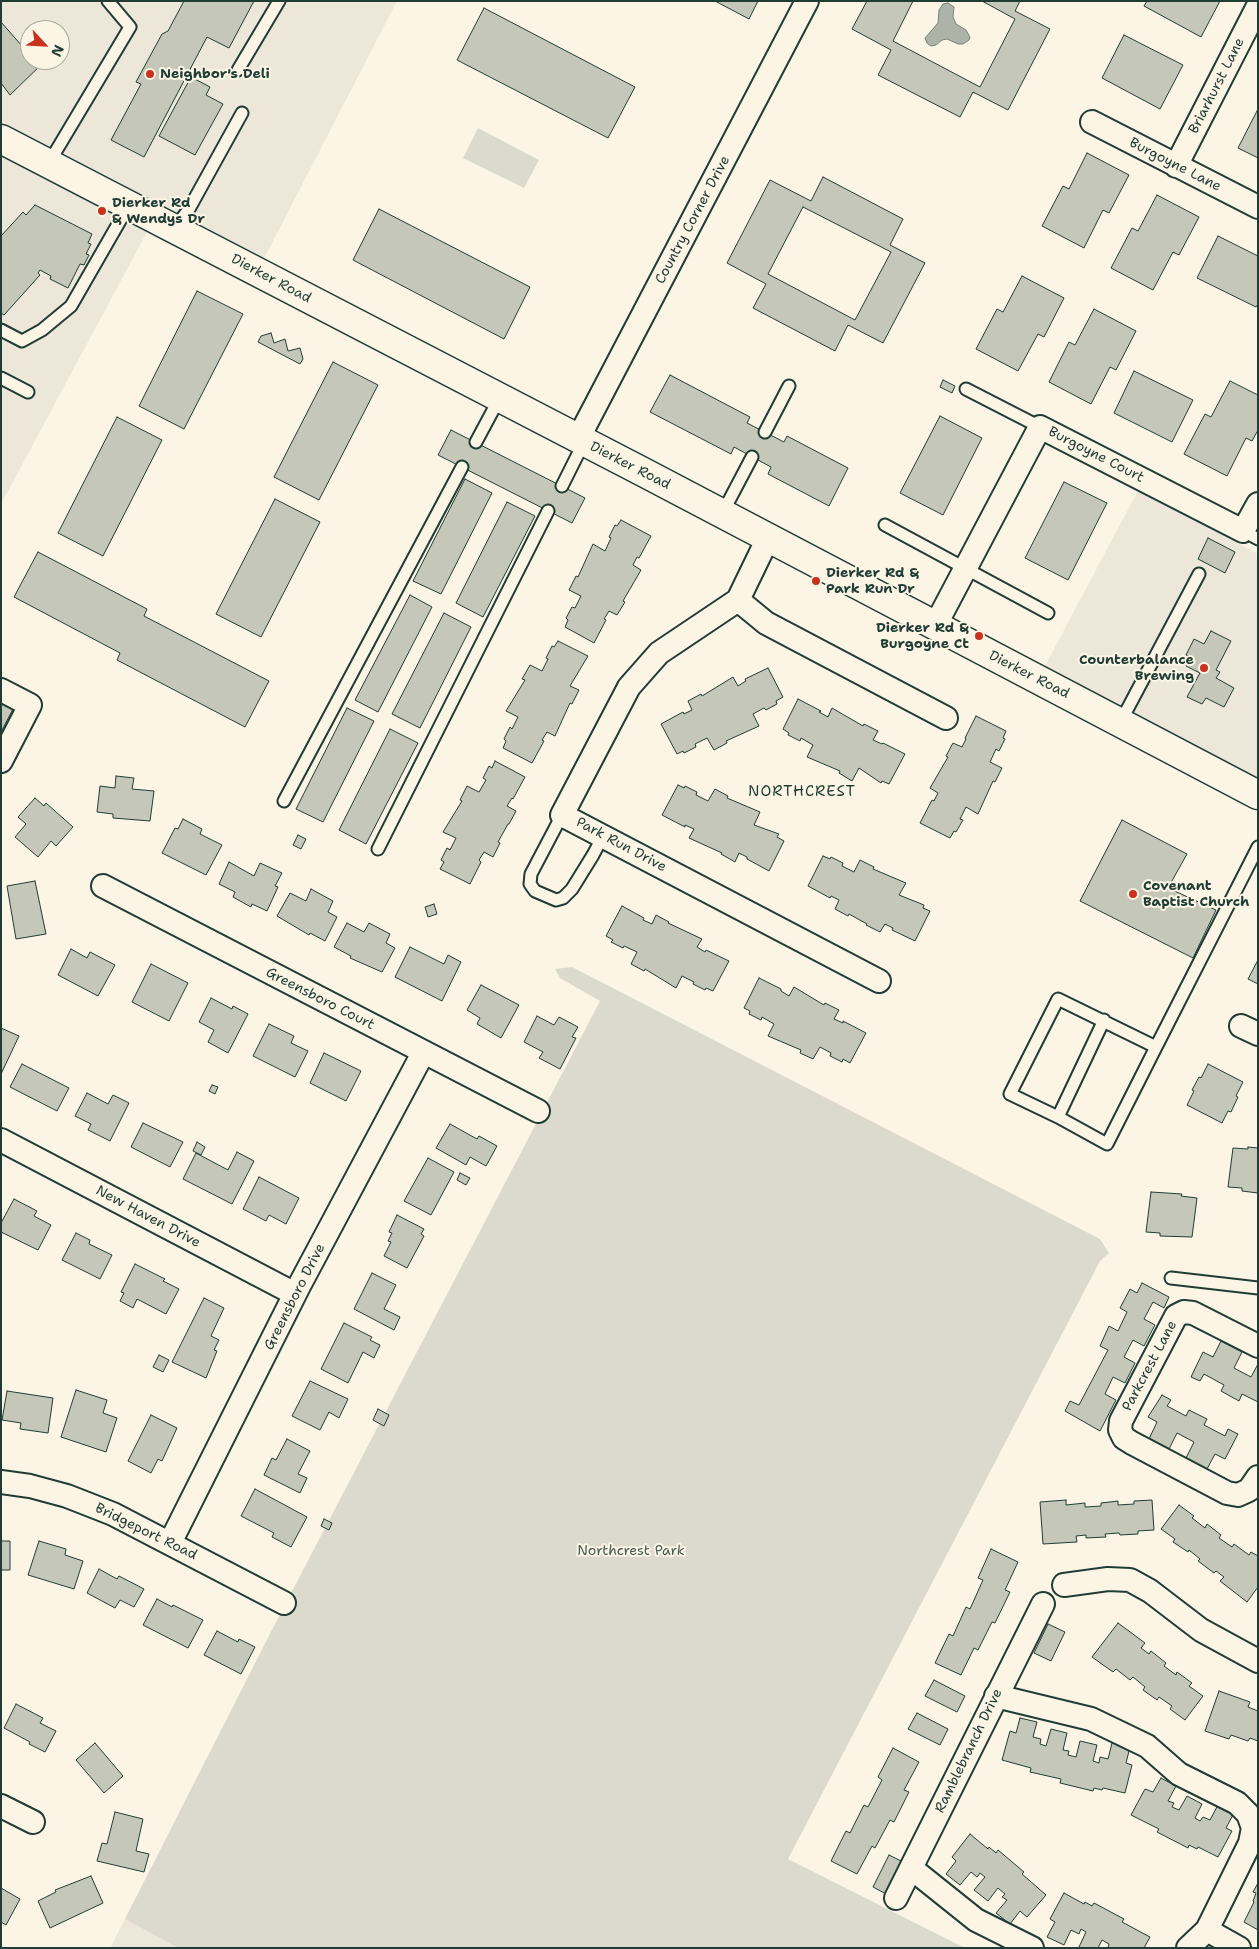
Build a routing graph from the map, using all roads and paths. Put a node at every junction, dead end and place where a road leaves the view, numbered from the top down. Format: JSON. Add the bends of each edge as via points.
{"nodes":[{"id":1,"x":108,"y":1,"type":"edge"},
{"id":2,"x":279,"y":1,"type":"edge"},
{"id":3,"x":807,"y":1,"type":"edge"},
{"id":4,"x":1258,"y":6,"type":"edge"},
{"id":5,"x":238,"y":70,"type":"dead end"},
{"id":6,"x":242,"y":113,"type":"dead end"},
{"id":7,"x":1092,"y":122,"type":"dead end"},
{"id":8,"x":5,"y":147,"type":"edge"},
{"id":9,"x":50,"y":165,"type":"junction"},
{"id":10,"x":1176,"y":166,"type":"junction"},
{"id":11,"x":129,"y":205,"type":"junction"},
{"id":12,"x":1258,"y":208,"type":"edge"},
{"id":13,"x":174,"y":229,"type":"junction"},
{"id":14,"x":1,"y":330,"type":"edge"},
{"id":15,"x":1,"y":378,"type":"edge"},
{"id":16,"x":789,"y":386,"type":"dead end"},
{"id":17,"x":966,"y":389,"type":"dead end"},
{"id":18,"x":28,"y":392,"type":"dead end"},
{"id":19,"x":499,"y":398,"type":"junction"},
{"id":20,"x":1040,"y":427,"type":"junction"},
{"id":21,"x":765,"y":432,"type":"dead end"},
{"id":22,"x":581,"y":441,"type":"junction"},
{"id":23,"x":476,"y":442,"type":"dead end"},
{"id":24,"x":752,"y":457,"type":"dead end"},
{"id":25,"x":462,"y":467,"type":"dead end"},
{"id":26,"x":562,"y":486,"type":"dead end"},
{"id":27,"x":1258,"y":504,"type":"edge"},
{"id":28,"x":548,"y":511,"type":"dead end"},
{"id":29,"x":722,"y":514,"type":"junction"},
{"id":30,"x":884,"y":525,"type":"dead end"},
{"id":31,"x":1251,"y":535,"type":"edge"},
{"id":32,"x":768,"y":538,"type":"junction"},
{"id":33,"x":965,"y":568,"type":"junction"},
{"id":34,"x":1199,"y":574,"type":"dead end"},
{"id":35,"x":738,"y":600,"type":"junction"},
{"id":36,"x":1048,"y":613,"type":"dead end"},
{"id":37,"x":935,"y":626,"type":"junction"},
{"id":38,"x":1,"y":690,"type":"edge"},
{"id":39,"x":946,"y":718,"type":"dead end"},
{"id":40,"x":1120,"y":723,"type":"junction"},
{"id":41,"x":1,"y":761,"type":"edge"},
{"id":42,"x":1258,"y":795,"type":"edge"},
{"id":43,"x":284,"y":801,"type":"dead end"},
{"id":44,"x":562,"y":815,"type":"junction"},
{"id":45,"x":603,"y":836,"type":"junction"},
{"id":46,"x":1258,"y":847,"type":"edge"},
{"id":47,"x":378,"y":849,"type":"dead end"},
{"id":48,"x":103,"y":886,"type":"dead end"},
{"id":49,"x":879,"y":980,"type":"dead end"},
{"id":50,"x":1104,"y":1020,"type":"junction"},
{"id":51,"x":1156,"y":1047,"type":"junction"},
{"id":52,"x":423,"y":1053,"type":"junction"},
{"id":53,"x":538,"y":1111,"type":"dead end"},
{"id":54,"x":1058,"y":1117,"type":"junction"},
{"id":55,"x":1,"y":1140,"type":"edge"},
{"id":56,"x":1171,"y":1278,"type":"dead end"},
{"id":57,"x":1258,"y":1288,"type":"edge"},
{"id":58,"x":295,"y":1294,"type":"junction"},
{"id":59,"x":1258,"y":1346,"type":"edge"},
{"id":60,"x":1258,"y":1477,"type":"edge"},
{"id":61,"x":1,"y":1482,"type":"edge"},
{"id":62,"x":170,"y":1543,"type":"junction"},
{"id":63,"x":1064,"y":1585,"type":"dead end"},
{"id":64,"x":284,"y":1603,"type":"dead end"},
{"id":65,"x":1043,"y":1604,"type":"dead end"},
{"id":66,"x":1258,"y":1661,"type":"edge"},
{"id":67,"x":996,"y":1696,"type":"junction"},
{"id":68,"x":1,"y":1806,"type":"edge"},
{"id":69,"x":33,"y":1822,"type":"dead end"},
{"id":70,"x":911,"y":1868,"type":"junction"},
{"id":71,"x":896,"y":1898,"type":"dead end"},
{"id":72,"x":1207,"y":1930,"type":"junction"},
{"id":73,"x":1032,"y":1948,"type":"edge"},
{"id":74,"x":1188,"y":1948,"type":"edge"},
{"id":75,"x":1239,"y":1948,"type":"edge"}],
"edges":[{"from":1,"to":9,"type":"lane","via":[[130,28]]},
{"from":2,"to":5,"type":"lane"},
{"from":3,"to":22,"type":"street","name":"Country Corner Drive"},
{"from":4,"to":10,"type":"street","name":"Briarhurst Lane"},
{"from":6,"to":13,"type":"lane"},
{"from":7,"to":10,"type":"street","name":"Burgoyne Lane"},
{"from":8,"to":9,"type":"street","name":"Dierker Road"},
{"from":9,"to":11,"type":"street","name":"Dierker Road"},
{"from":10,"to":12,"type":"street","name":"Burgoyne Lane"},
{"from":11,"to":13,"type":"street","name":"Dierker Road"},
{"from":11,"to":14,"type":"lane","via":[[71,306],[42,330],[22,341]]},
{"from":13,"to":19,"type":"street","name":"Dierker Road"},
{"from":15,"to":18,"type":"lane"},
{"from":16,"to":21,"type":"lane"},
{"from":17,"to":20,"type":"lane"},
{"from":19,"to":22,"type":"street","name":"Dierker Road"},
{"from":19,"to":23,"type":"lane"},
{"from":20,"to":31,"type":"street","name":"Burgoyne Court"},
{"from":20,"to":33,"type":"street","name":"Burgoyne Court"},
{"from":22,"to":26,"type":"lane"},
{"from":22,"to":29,"type":"street","name":"Dierker Road"},
{"from":24,"to":29,"type":"lane"},
{"from":25,"to":43,"type":"lane"},
{"from":27,"to":31,"type":"street","name":"Burgoyne Court"},
{"from":28,"to":47,"type":"lane"},
{"from":29,"to":32,"type":"street","name":"Dierker Road"},
{"from":30,"to":33,"type":"lane"},
{"from":32,"to":35,"type":"street"},
{"from":32,"to":37,"type":"street","name":"Dierker Road"},
{"from":33,"to":36,"type":"lane"},
{"from":33,"to":37,"type":"street","name":"Burgoyne Court"},
{"from":34,"to":40,"type":"lane"},
{"from":35,"to":39,"type":"street","via":[[766,623]]},
{"from":35,"to":44,"type":"street","name":"Park Run Drive","via":[[666,648],[643,669],[629,688]]},
{"from":37,"to":40,"type":"street","name":"Dierker Road"},
{"from":38,"to":41,"type":"street","via":[[30,705]]},
{"from":40,"to":42,"type":"street","name":"Dierker Road"},
{"from":44,"to":45,"type":"street","name":"Park Run Drive"},
{"from":44,"to":45,"type":"lane","via":[[531,874],[530,884],[535,891],[556,900],[563,898],[594,855]]},
{"from":45,"to":49,"type":"street","name":"Park Run Drive"},
{"from":46,"to":51,"type":"lane"},
{"from":48,"to":52,"type":"street","name":"Greensboro Court"},
{"from":50,"to":51,"type":"lane"},
{"from":50,"to":54,"type":"lane"},
{"from":50,"to":54,"type":"lane","via":[[1058,999],[1010,1094]]},
{"from":51,"to":54,"type":"lane","via":[[1107,1144]]},
{"from":52,"to":53,"type":"street","name":"Greensboro Court"},
{"from":52,"to":58,"type":"street","name":"Greensboro Drive"},
{"from":55,"to":58,"type":"street","name":"New Haven Drive"},
{"from":56,"to":57,"type":"lane"},
{"from":58,"to":62,"type":"street","name":"Greensboro Drive"},
{"from":59,"to":60,"type":"street","name":"Parkcrest Lane","via":[[1193,1313],[1184,1312],[1176,1316],[1121,1421],[1120,1430],[1132,1443],[1227,1492],[1238,1495],[1249,1490]]},
{"from":61,"to":62,"type":"street","name":"Bridgeport Road","via":[[68,1496]]},
{"from":62,"to":64,"type":"street","name":"Bridgeport Road"},
{"from":63,"to":66,"type":"street","via":[[1108,1579],[1130,1580],[1150,1591],[1201,1630]]},
{"from":65,"to":67,"type":"street","name":"Ramblebranch Drive"},
{"from":67,"to":70,"type":"street","name":"Ramblebranch Drive"},
{"from":67,"to":72,"type":"street","via":[[1091,1719],[1147,1746],[1179,1774],[1237,1803],[1248,1814],[1253,1828],[1250,1843]]},
{"from":68,"to":69,"type":"street"},
{"from":70,"to":71,"type":"street","name":"Ramblebranch Drive"},
{"from":70,"to":73,"type":"street","via":[[976,1920]]},
{"from":72,"to":74,"type":"street"},
{"from":72,"to":75,"type":"street"}]}
